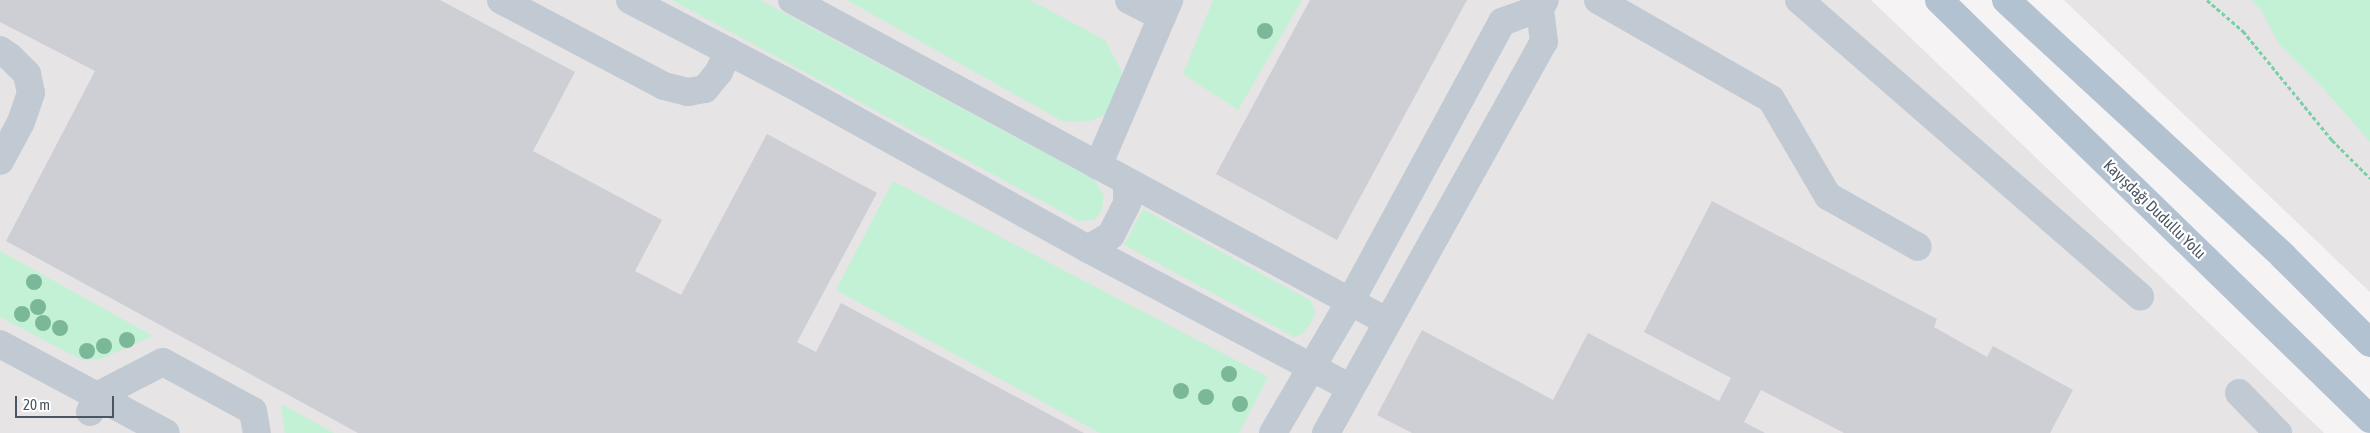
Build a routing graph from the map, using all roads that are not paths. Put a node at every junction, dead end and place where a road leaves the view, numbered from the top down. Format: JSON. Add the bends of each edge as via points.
{"nodes":[{"id":1,"x":501,"y":0,"type":"edge"},
{"id":2,"x":630,"y":0,"type":"edge"},
{"id":3,"x":792,"y":0,"type":"edge"},
{"id":4,"x":1130,"y":0,"type":"edge"},
{"id":5,"x":1598,"y":0,"type":"edge"},
{"id":6,"x":1799,"y":0,"type":"edge"},
{"id":7,"x":1940,"y":0,"type":"edge"},
{"id":8,"x":2006,"y":0,"type":"edge"},
{"id":9,"x":1542,"y":4,"type":"edge"},
{"id":10,"x":1166,"y":8,"type":"edge"},
{"id":11,"x":0,"y":50,"type":"edge"},
{"id":12,"x":728,"y":51,"type":"junction"},
{"id":13,"x":0,"y":161,"type":"edge"},
{"id":14,"x":1098,"y":166,"type":"junction"},
{"id":15,"x":1127,"y":182,"type":"junction"},
{"id":16,"x":1918,"y":246,"type":"dead end"},
{"id":17,"x":1088,"y":248,"type":"junction"},
{"id":18,"x":2140,"y":296,"type":"dead end"},
{"id":19,"x":1350,"y":302,"type":"junction"},
{"id":20,"x":1388,"y":322,"type":"junction"},
{"id":21,"x":2370,"y":343,"type":"edge"},
{"id":22,"x":0,"y":344,"type":"edge"},
{"id":23,"x":0,"y":364,"type":"edge"},
{"id":24,"x":1311,"y":365,"type":"junction"},
{"id":25,"x":1351,"y":388,"type":"junction"},
{"id":26,"x":2239,"y":392,"type":"dead end"},
{"id":27,"x":94,"y":404,"type":"junction"},
{"id":28,"x":2370,"y":419,"type":"edge"},
{"id":29,"x":130,"y":433,"type":"edge"},
{"id":30,"x":166,"y":433,"type":"edge"},
{"id":31,"x":257,"y":433,"type":"edge"},
{"id":32,"x":1273,"y":433,"type":"edge"},
{"id":33,"x":1326,"y":433,"type":"edge"},
{"id":34,"x":2278,"y":433,"type":"edge"}],
"edges":[{"from":1,"to":12,"type":"lane","via":[[664,86],[688,92],[704,89],[719,72]]},
{"from":2,"to":12,"type":"lane"},
{"from":3,"to":14,"type":"lane"},
{"from":4,"to":10,"type":"lane"},
{"from":5,"to":16,"type":"lane","via":[[1771,99],[1828,196]]},
{"from":6,"to":18,"type":"lane"},
{"from":7,"to":28,"type":"main road","name":"Kayışdağı Dudullu Yolu"},
{"from":8,"to":21,"type":"main road","via":[[2283,256]]},
{"from":9,"to":19,"type":"lane","via":[[1502,22]]},
{"from":9,"to":20,"type":"lane","via":[[1544,42]]},
{"from":10,"to":14,"type":"lane"},
{"from":11,"to":13,"type":"lane","via":[[26,74],[31,92],[21,122]]},
{"from":12,"to":17,"type":"lane"},
{"from":14,"to":15,"type":"lane"},
{"from":15,"to":17,"type":"lane","via":[[1127,203],[1111,235]]},
{"from":15,"to":19,"type":"lane"},
{"from":17,"to":24,"type":"lane"},
{"from":19,"to":20,"type":"lane"},
{"from":19,"to":24,"type":"lane"},
{"from":20,"to":25,"type":"lane"},
{"from":22,"to":27,"type":"lane"},
{"from":23,"to":27,"type":"lane"},
{"from":24,"to":25,"type":"lane"},
{"from":24,"to":32,"type":"lane"},
{"from":25,"to":33,"type":"lane"},
{"from":26,"to":34,"type":"lane"},
{"from":27,"to":29,"type":"lane"},
{"from":27,"to":30,"type":"lane"},
{"from":27,"to":31,"type":"lane","via":[[163,362],[253,411]]}]}
